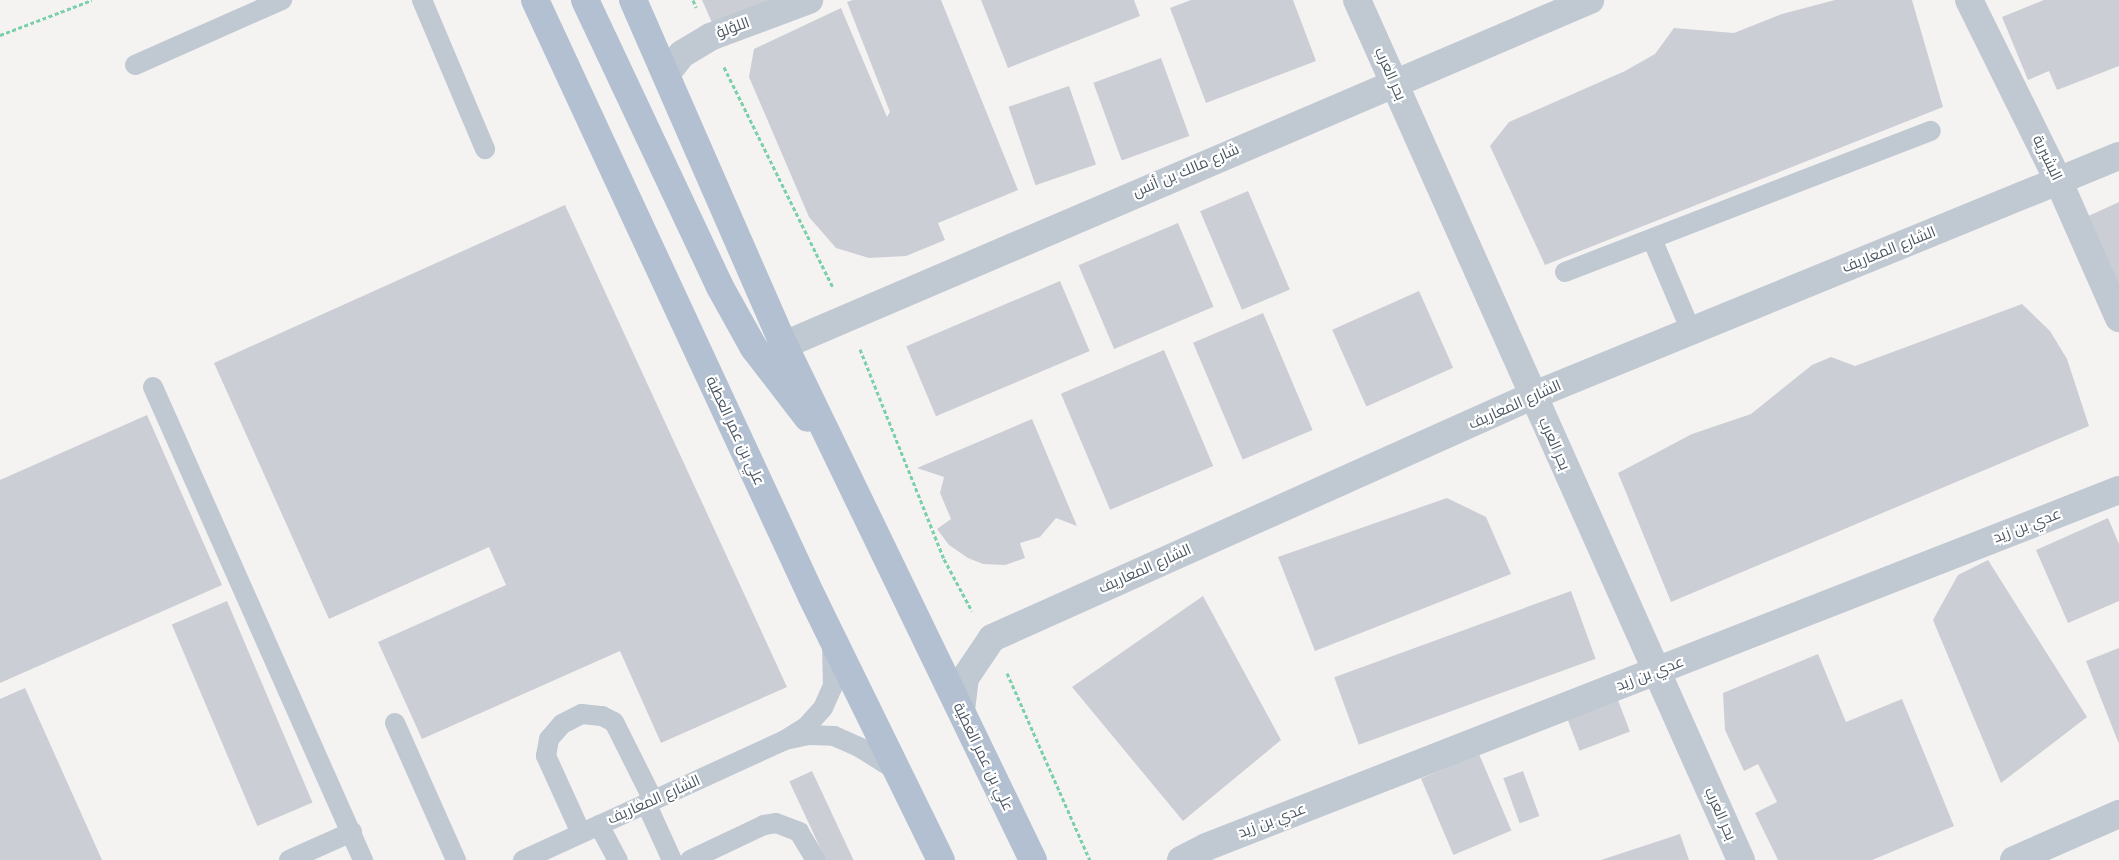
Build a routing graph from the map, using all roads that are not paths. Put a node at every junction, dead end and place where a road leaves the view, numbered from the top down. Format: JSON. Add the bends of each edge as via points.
{"nodes":[{"id":1,"x":282,"y":0,"type":"edge"},
{"id":2,"x":422,"y":0,"type":"edge"},
{"id":3,"x":535,"y":0,"type":"edge"},
{"id":4,"x":585,"y":0,"type":"edge"},
{"id":5,"x":633,"y":0,"type":"edge"},
{"id":6,"x":809,"y":0,"type":"edge"},
{"id":7,"x":1358,"y":0,"type":"edge"},
{"id":8,"x":1590,"y":0,"type":"edge"},
{"id":9,"x":1969,"y":0,"type":"edge"},
{"id":10,"x":1557,"y":7,"type":"edge"},
{"id":11,"x":134,"y":65,"type":"dead end"},
{"id":12,"x":667,"y":73,"type":"junction"},
{"id":13,"x":1394,"y":82,"type":"junction"},
{"id":14,"x":1931,"y":131,"type":"dead end"},
{"id":15,"x":485,"y":149,"type":"dead end"},
{"id":16,"x":2119,"y":156,"type":"edge"},
{"id":17,"x":2058,"y":180,"type":"junction"},
{"id":18,"x":1652,"y":239,"type":"junction"},
{"id":19,"x":1565,"y":272,"type":"dead end"},
{"id":20,"x":2119,"y":318,"type":"edge"},
{"id":21,"x":1691,"y":331,"type":"junction"},
{"id":22,"x":784,"y":345,"type":"junction"},
{"id":23,"x":153,"y":387,"type":"dead end"},
{"id":24,"x":1532,"y":396,"type":"junction"},
{"id":25,"x":831,"y":445,"type":"junction"},
{"id":26,"x":2119,"y":490,"type":"edge"},
{"id":27,"x":831,"y":634,"type":"junction"},
{"id":28,"x":1657,"y":672,"type":"junction"},
{"id":29,"x":961,"y":710,"type":"junction"},
{"id":30,"x":396,"y":723,"type":"dead end"},
{"id":31,"x":786,"y":740,"type":"junction"},
{"id":32,"x":898,"y":771,"type":"junction"},
{"id":33,"x":650,"y":802,"type":"junction"},
{"id":34,"x":2119,"y":814,"type":"edge"},
{"id":35,"x":599,"y":825,"type":"junction"},
{"id":36,"x":352,"y":832,"type":"junction"},
{"id":37,"x":581,"y":833,"type":"junction"},
{"id":38,"x":289,"y":860,"type":"edge"},
{"id":39,"x":363,"y":860,"type":"edge"},
{"id":40,"x":456,"y":860,"type":"edge"},
{"id":41,"x":523,"y":860,"type":"edge"},
{"id":42,"x":618,"y":860,"type":"edge"},
{"id":43,"x":672,"y":860,"type":"edge"},
{"id":44,"x":690,"y":860,"type":"edge"},
{"id":45,"x":816,"y":860,"type":"edge"},
{"id":46,"x":941,"y":860,"type":"edge"},
{"id":47,"x":1033,"y":860,"type":"edge"},
{"id":48,"x":1181,"y":860,"type":"edge"},
{"id":49,"x":1740,"y":860,"type":"edge"},
{"id":50,"x":2014,"y":860,"type":"edge"}],
"edges":[{"from":1,"to":11,"type":"lane"},
{"from":2,"to":15,"type":"lane"},
{"from":3,"to":27,"type":"main road","name":"علي بن عمر العطية"},
{"from":4,"to":25,"type":"main road","via":[[720,287],[754,348],[782,388]]},
{"from":5,"to":12,"type":"main road","name":"علي بن عمر العطية"},
{"from":6,"to":12,"type":"street","name":"اللؤلؤ","via":[[710,37],[682,54]]},
{"from":7,"to":13,"type":"street","name":"بحر العرب"},
{"from":8,"to":10,"type":"street","name":"شارع مالك بن أنس"},
{"from":9,"to":17,"type":"street","name":"البشيرية"},
{"from":10,"to":13,"type":"street","name":"شارع مالك بن أنس"},
{"from":12,"to":22,"type":"main road","name":"علي بن عمر العطية"},
{"from":13,"to":22,"type":"street","name":"شارع مالك بن أنس"},
{"from":13,"to":24,"type":"street","name":"بحر العرب"},
{"from":14,"to":18,"type":"lane"},
{"from":16,"to":17,"type":"street","name":"الشارع المعاريف"},
{"from":17,"to":20,"type":"street","name":"البشيرية"},
{"from":17,"to":21,"type":"street","name":"الشارع المعاريف"},
{"from":18,"to":19,"type":"lane"},
{"from":18,"to":21,"type":"lane"},
{"from":21,"to":24,"type":"street","name":"الشارع المعاريف"},
{"from":22,"to":25,"type":"main road","name":"علي بن عمر العطية"},
{"from":23,"to":36,"type":"lane"},
{"from":24,"to":28,"type":"street","name":"بحر العرب"},
{"from":24,"to":29,"type":"street","name":"الشارع المعاريف","via":[[992,638],[965,678]]},
{"from":25,"to":29,"type":"main road","name":"علي بن عمر العطية"},
{"from":26,"to":28,"type":"street","name":"عدي بن زيد"},
{"from":27,"to":31,"type":"lane","name":"الشارع المعاريف","via":[[833,686],[823,708]]},
{"from":27,"to":32,"type":"main road","name":"علي بن عمر العطية"},
{"from":28,"to":48,"type":"street","name":"عدي بن زيد","via":[[1206,847]]},
{"from":28,"to":49,"type":"street","name":"بحر العرب"},
{"from":29,"to":47,"type":"main road","name":"علي بن عمر العطية"},
{"from":30,"to":40,"type":"lane"},
{"from":31,"to":32,"type":"lane","name":"الشارع المعاريف","via":[[809,735],[834,736]]},
{"from":31,"to":33,"type":"lane","name":"الشارع المعاريف"},
{"from":32,"to":46,"type":"main road","name":"علي بن عمر العطية"},
{"from":33,"to":35,"type":"lane","name":"الشارع المعاريف"},
{"from":33,"to":37,"type":"lane","via":[[614,722],[602,716],[582,714],[562,724],[549,739],[546,756]]},
{"from":33,"to":43,"type":"lane"},
{"from":34,"to":50,"type":"street"},
{"from":35,"to":37,"type":"lane","name":"الشارع المعاريف"},
{"from":35,"to":42,"type":"lane"},
{"from":36,"to":38,"type":"lane"},
{"from":36,"to":39,"type":"lane"},
{"from":37,"to":41,"type":"lane","name":"الشارع المعاريف"},
{"from":44,"to":45,"type":"lane","via":[[764,825],[776,823],[799,832]]}]}
